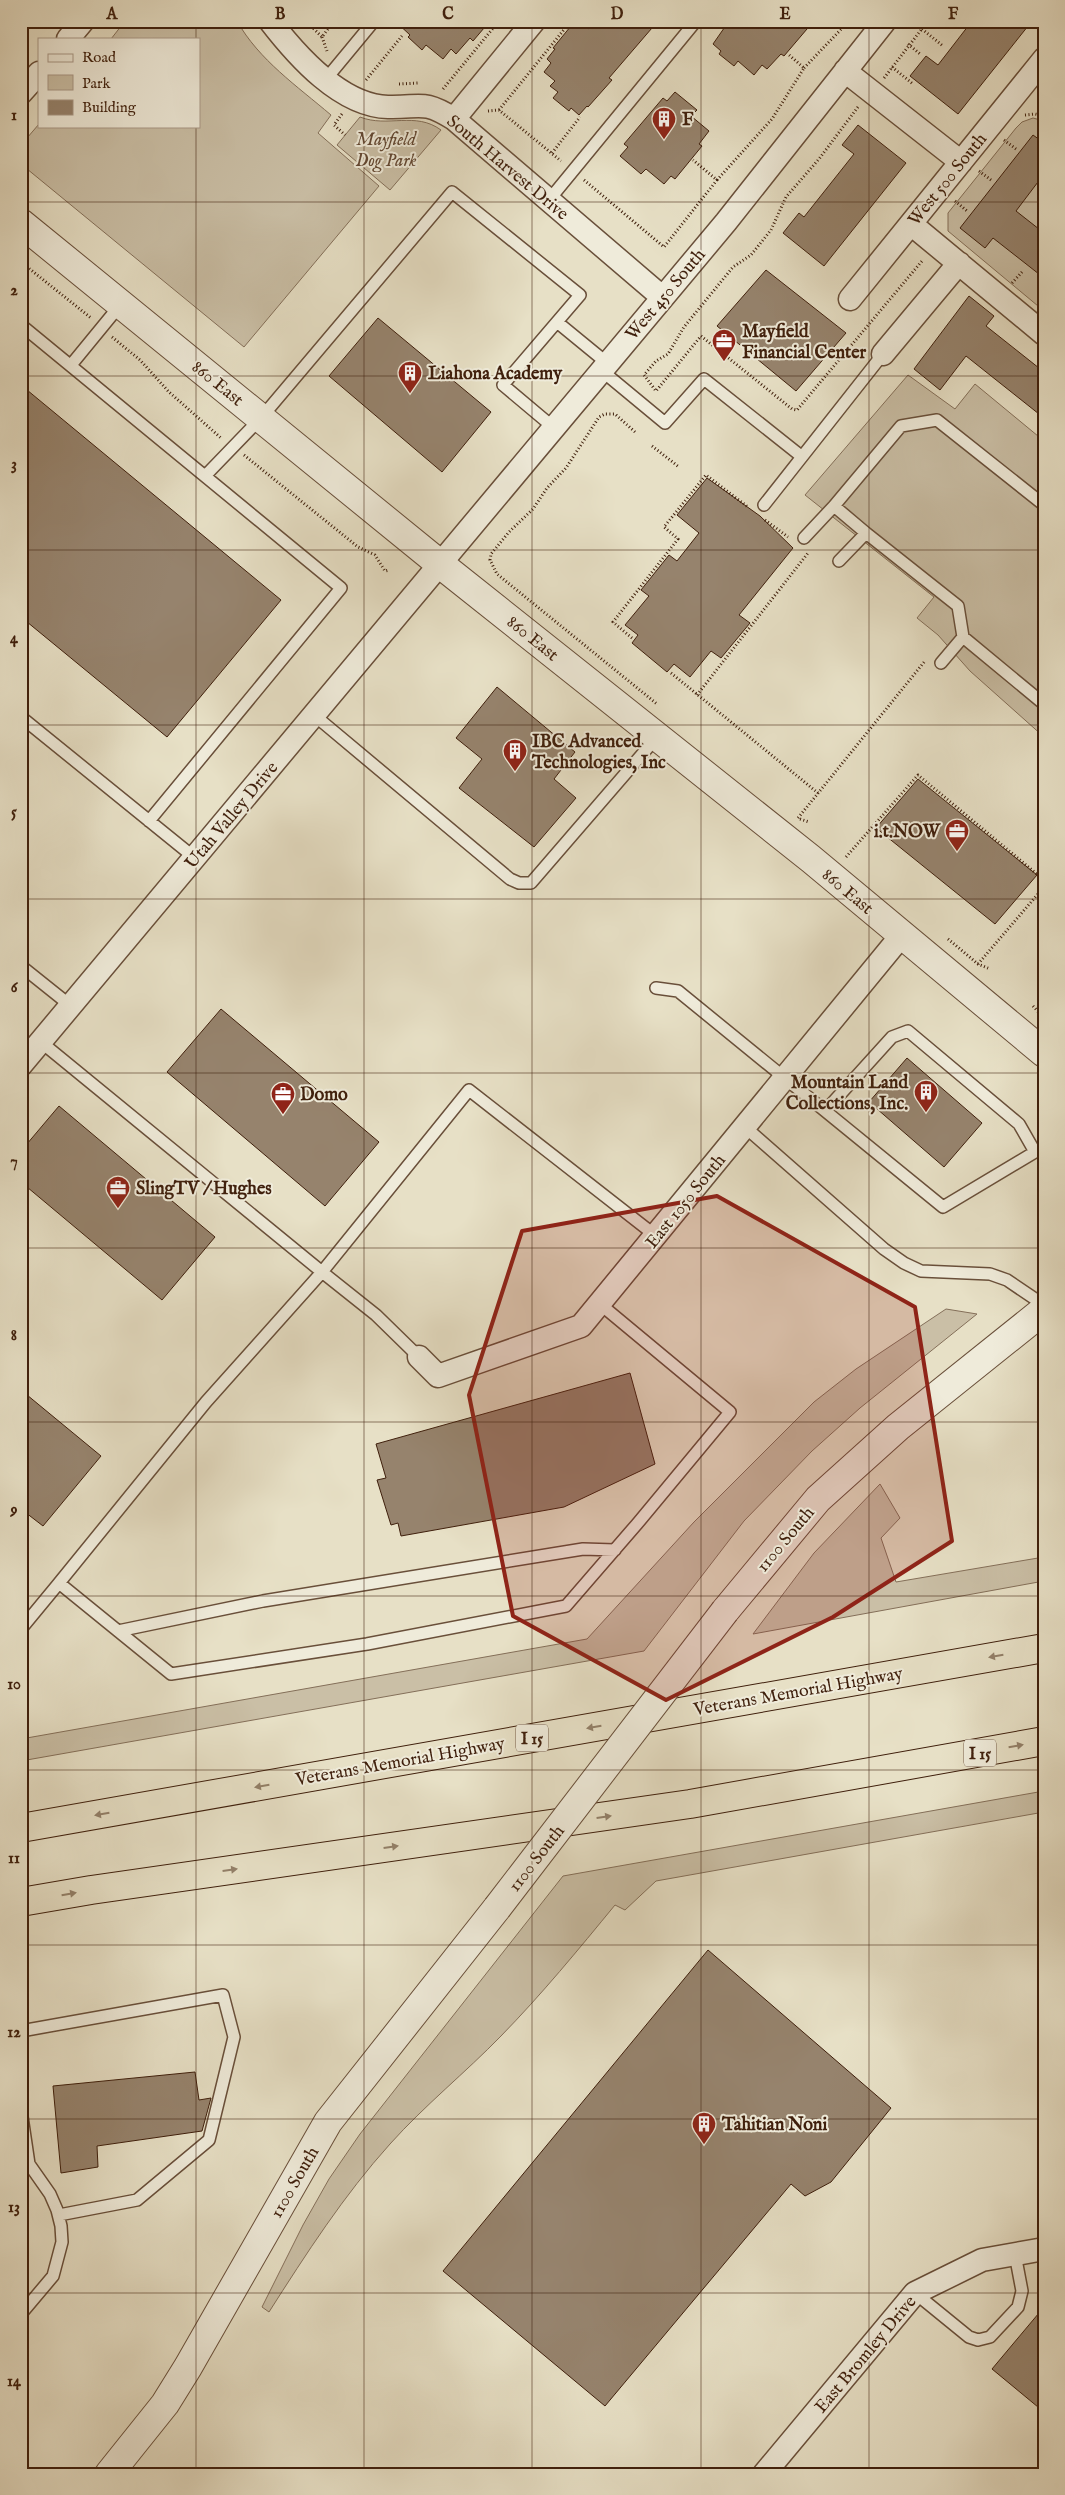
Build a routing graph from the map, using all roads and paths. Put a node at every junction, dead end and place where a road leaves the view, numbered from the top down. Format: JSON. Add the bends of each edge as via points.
{"nodes":[{"id":1,"x":83,"y":21,"type":"edge"},
{"id":2,"x":270,"y":21,"type":"edge"},
{"id":3,"x":306,"y":21,"type":"edge"},
{"id":4,"x":334,"y":21,"type":"edge"},
{"id":5,"x":374,"y":21,"type":"edge"},
{"id":6,"x":499,"y":21,"type":"edge"},
{"id":7,"x":534,"y":21,"type":"edge"},
{"id":8,"x":571,"y":21,"type":"edge"},
{"id":9,"x":696,"y":21,"type":"edge"},
{"id":10,"x":849,"y":21,"type":"edge"},
{"id":11,"x":885,"y":21,"type":"edge"},
{"id":12,"x":928,"y":21,"type":"edge"},
{"id":13,"x":922,"y":29,"type":"junction"},
{"id":14,"x":322,"y":36,"type":"junction"},
{"id":15,"x":402,"y":36,"type":"dead end"},
{"id":16,"x":69,"y":38,"type":"edge"},
{"id":17,"x":908,"y":44,"type":"junction"},
{"id":18,"x":943,"y":46,"type":"dead end"},
{"id":19,"x":331,"y":54,"type":"dead end"},
{"id":20,"x":788,"y":54,"type":"dead end"},
{"id":21,"x":920,"y":54,"type":"dead end"},
{"id":22,"x":1044,"y":59,"type":"edge"},
{"id":23,"x":892,"y":67,"type":"junction"},
{"id":24,"x":804,"y":68,"type":"junction"},
{"id":25,"x":845,"y":71,"type":"junction"},
{"id":26,"x":38,"y":74,"type":"edge"},
{"id":27,"x":326,"y":79,"type":"junction"},
{"id":28,"x":913,"y":84,"type":"dead end"},
{"id":29,"x":1036,"y":86,"type":"edge"},
{"id":30,"x":360,"y":88,"type":"dead end"},
{"id":31,"x":872,"y":92,"type":"junction"},
{"id":32,"x":21,"y":93,"type":"edge"},
{"id":33,"x":437,"y":95,"type":"dead end"},
{"id":34,"x":345,"y":109,"type":"dead end"},
{"id":35,"x":499,"y":110,"type":"junction"},
{"id":36,"x":482,"y":111,"type":"dead end"},
{"id":37,"x":1022,"y":115,"type":"dead end"},
{"id":38,"x":1044,"y":116,"type":"edge"},
{"id":39,"x":580,"y":117,"type":"dead end"},
{"id":40,"x":454,"y":119,"type":"junction"},
{"id":41,"x":1008,"y":133,"type":"dead end"},
{"id":42,"x":345,"y":135,"type":"dead end"},
{"id":43,"x":1003,"y":140,"type":"junction"},
{"id":44,"x":997,"y":147,"type":"dead end"},
{"id":45,"x":1016,"y":150,"type":"dead end"},
{"id":46,"x":552,"y":153,"type":"junction"},
{"id":47,"x":693,"y":160,"type":"dead end"},
{"id":48,"x":563,"y":162,"type":"dead end"},
{"id":49,"x":985,"y":162,"type":"dead end"},
{"id":50,"x":971,"y":170,"type":"junction"},
{"id":51,"x":582,"y":178,"type":"dead end"},
{"id":52,"x":717,"y":180,"type":"junction"},
{"id":53,"x":991,"y":180,"type":"dead end"},
{"id":54,"x":960,"y":193,"type":"dead end"},
{"id":55,"x":549,"y":200,"type":"junction"},
{"id":56,"x":954,"y":200,"type":"junction"},
{"id":57,"x":950,"y":206,"type":"dead end"},
{"id":58,"x":967,"y":211,"type":"dead end"},
{"id":59,"x":21,"y":223,"type":"edge"},
{"id":60,"x":911,"y":224,"type":"junction"},
{"id":61,"x":936,"y":245,"type":"junction"},
{"id":62,"x":21,"y":262,"type":"edge"},
{"id":63,"x":959,"y":263,"type":"junction"},
{"id":64,"x":1022,"y":272,"type":"dead end"},
{"id":65,"x":1009,"y":287,"type":"dead end"},
{"id":66,"x":662,"y":298,"type":"junction"},
{"id":67,"x":850,"y":299,"type":"dead end"},
{"id":68,"x":121,"y":304,"type":"junction"},
{"id":69,"x":86,"y":314,"type":"dead end"},
{"id":70,"x":557,"y":322,"type":"junction"},
{"id":71,"x":21,"y":325,"type":"edge"},
{"id":72,"x":1044,"y":334,"type":"edge"},
{"id":73,"x":119,"y":343,"type":"dead end"},
{"id":74,"x":883,"y":354,"type":"joint"},
{"id":75,"x":71,"y":366,"type":"junction"},
{"id":76,"x":604,"y":366,"type":"junction"},
{"id":77,"x":261,"y":418,"type":"junction"},
{"id":78,"x":553,"y":427,"type":"junction"},
{"id":79,"x":635,"y":432,"type":"dead end"},
{"id":80,"x":218,"y":437,"type":"dead end"},
{"id":81,"x":652,"y":446,"type":"dead end"},
{"id":82,"x":801,"y":456,"type":"junction"},
{"id":83,"x":248,"y":458,"type":"dead end"},
{"id":84,"x":679,"y":466,"type":"dead end"},
{"id":85,"x":205,"y":476,"type":"junction"},
{"id":86,"x":1044,"y":505,"type":"edge"},
{"id":87,"x":834,"y":506,"type":"junction"},
{"id":88,"x":759,"y":508,"type":"joint"},
{"id":89,"x":761,"y":517,"type":"dead end"},
{"id":90,"x":866,"y":533,"type":"junction"},
{"id":91,"x":799,"y":542,"type":"junction"},
{"id":92,"x":839,"y":561,"type":"dead end"},
{"id":93,"x":440,"y":564,"type":"junction"},
{"id":94,"x":389,"y":570,"type":"dead end"},
{"id":95,"x":963,"y":637,"type":"junction"},
{"id":96,"x":632,"y":638,"type":"dead end"},
{"id":97,"x":927,"y":659,"type":"dead end"},
{"id":98,"x":941,"y":663,"type":"dead end"},
{"id":99,"x":672,"y":673,"type":"dead end"},
{"id":100,"x":697,"y":695,"type":"junction"},
{"id":101,"x":1044,"y":704,"type":"edge"},
{"id":102,"x":664,"y":709,"type":"dead end"},
{"id":103,"x":314,"y":716,"type":"junction"},
{"id":104,"x":21,"y":717,"type":"edge"},
{"id":105,"x":657,"y":737,"type":"junction"},
{"id":106,"x":818,"y":793,"type":"junction"},
{"id":107,"x":793,"y":814,"type":"dead end"},
{"id":108,"x":149,"y":821,"type":"junction"},
{"id":109,"x":846,"y":857,"type":"dead end"},
{"id":110,"x":195,"y":858,"type":"junction"},
{"id":111,"x":1044,"y":880,"type":"edge"},
{"id":112,"x":1044,"y":887,"type":"edge"},
{"id":113,"x":901,"y":936,"type":"junction"},
{"id":114,"x":978,"y":964,"type":"dead end"},
{"id":115,"x":21,"y":966,"type":"edge"},
{"id":116,"x":656,"y":988,"type":"dead end"},
{"id":117,"x":71,"y":1006,"type":"junction"},
{"id":118,"x":1034,"y":1006,"type":"dead end"},
{"id":119,"x":1044,"y":1018,"type":"edge"},
{"id":120,"x":41,"y":1042,"type":"junction"},
{"id":121,"x":1044,"y":1053,"type":"edge"},
{"id":122,"x":21,"y":1065,"type":"edge"},
{"id":123,"x":786,"y":1078,"type":"junction"},
{"id":124,"x":826,"y":1110,"type":"junction"},
{"id":125,"x":745,"y":1127,"type":"junction"},
{"id":126,"x":656,"y":1236,"type":"junction"},
{"id":127,"x":322,"y":1272,"type":"junction"},
{"id":128,"x":600,"y":1304,"type":"junction"},
{"id":129,"x":1044,"y":1305,"type":"edge"},
{"id":130,"x":1044,"y":1310,"type":"edge"},
{"id":131,"x":419,"y":1357,"type":"joint"},
{"id":132,"x":615,"y":1550,"type":"junction"},
{"id":133,"x":59,"y":1583,"type":"junction"},
{"id":134,"x":21,"y":1629,"type":"edge"},
{"id":135,"x":118,"y":1630,"type":"junction"},
{"id":136,"x":1044,"y":1648,"type":"edge"},
{"id":137,"x":1044,"y":1741,"type":"edge"},
{"id":138,"x":21,"y":1828,"type":"edge"},
{"id":139,"x":21,"y":1902,"type":"edge"},
{"id":140,"x":21,"y":2030,"type":"edge"},
{"id":141,"x":21,"y":2110,"type":"edge"},
{"id":142,"x":59,"y":2215,"type":"junction"},
{"id":143,"x":1044,"y":2250,"type":"edge"},
{"id":144,"x":1015,"y":2254,"type":"junction"},
{"id":145,"x":915,"y":2293,"type":"junction"},
{"id":146,"x":21,"y":2314,"type":"edge"},
{"id":147,"x":109,"y":2474,"type":"edge"},
{"id":148,"x":764,"y":2474,"type":"edge"}],
"edges":[{"from":1,"to":16,"type":"street"},
{"from":2,"to":27,"type":"street","name":"South Harvest Drive","via":[[293,51]]},
{"from":3,"to":14,"type":"path"},
{"from":4,"to":14,"type":"path"},
{"from":5,"to":27,"type":"lane"},
{"from":6,"to":33,"type":"path"},
{"from":7,"to":40,"type":"street"},
{"from":8,"to":35,"type":"path"},
{"from":9,"to":55,"type":"lane"},
{"from":10,"to":24,"type":"path"},
{"from":11,"to":25,"type":"street","name":"West 450 South"},
{"from":12,"to":13,"type":"path"},
{"from":13,"to":17,"type":"path"},
{"from":13,"to":18,"type":"path"},
{"from":14,"to":19,"type":"path","via":[[326,50]]},
{"from":15,"to":30,"type":"path"},
{"from":17,"to":21,"type":"path"},
{"from":17,"to":23,"type":"path"},
{"from":20,"to":24,"type":"path"},
{"from":22,"to":29,"type":"street","name":"West 500 South"},
{"from":23,"to":28,"type":"path"},
{"from":23,"to":31,"type":"path"},
{"from":24,"to":52,"type":"path","via":[[772,119]]},
{"from":25,"to":31,"type":"street"},
{"from":25,"to":66,"type":"street","name":"West 450 South"},
{"from":26,"to":32,"type":"street"},
{"from":27,"to":40,"type":"street","name":"South Harvest Drive","via":[[352,100],[387,107],[414,104],[436,108]]},
{"from":29,"to":50,"type":"street","name":"West 500 South"},
{"from":31,"to":50,"type":"street"},
{"from":31,"to":61,"type":"path","via":[[786,197],[771,230],[751,255],[733,267],[684,327],[668,354],[656,361],[644,375],[656,391],[701,336],[797,410]]},
{"from":34,"to":42,"type":"path","via":[[334,125]]},
{"from":35,"to":36,"type":"path"},
{"from":35,"to":46,"type":"path"},
{"from":37,"to":38,"type":"path"},
{"from":39,"to":46,"type":"path"},
{"from":40,"to":55,"type":"street","name":"South Harvest Drive"},
{"from":41,"to":43,"type":"path"},
{"from":43,"to":44,"type":"path"},
{"from":43,"to":45,"type":"path"},
{"from":46,"to":48,"type":"path"},
{"from":47,"to":52,"type":"path"},
{"from":49,"to":50,"type":"path"},
{"from":50,"to":53,"type":"path"},
{"from":50,"to":60,"type":"street","name":"West 500 South"},
{"from":51,"to":52,"type":"path","via":[[664,247]]},
{"from":54,"to":56,"type":"path"},
{"from":55,"to":66,"type":"street","name":"South Harvest Drive"},
{"from":56,"to":57,"type":"path"},
{"from":56,"to":58,"type":"path"},
{"from":59,"to":68,"type":"street","name":"860 East"},
{"from":60,"to":61,"type":"street"},
{"from":60,"to":67,"type":"street","name":"West 500 South"},
{"from":61,"to":63,"type":"street"},
{"from":62,"to":69,"type":"path"},
{"from":63,"to":72,"type":"street"},
{"from":63,"to":74,"type":"street"},
{"from":64,"to":65,"type":"path"},
{"from":66,"to":76,"type":"street","name":"West 450 South"},
{"from":68,"to":75,"type":"lane"},
{"from":68,"to":77,"type":"street","name":"860 East"},
{"from":70,"to":76,"type":"lane"},
{"from":70,"to":77,"type":"lane","via":[[580,295],[452,192]]},
{"from":70,"to":78,"type":"lane","via":[[503,385]]},
{"from":71,"to":75,"type":"lane"},
{"from":73,"to":80,"type":"path"},
{"from":74,"to":82,"type":"lane"},
{"from":75,"to":85,"type":"lane"},
{"from":76,"to":78,"type":"street","name":"West 450 South"},
{"from":76,"to":82,"type":"lane","via":[[665,423],[704,379]]},
{"from":77,"to":85,"type":"lane"},
{"from":77,"to":93,"type":"street","name":"860 East"},
{"from":78,"to":93,"type":"street","name":"West 450 South"},
{"from":79,"to":102,"type":"path","via":[[615,414],[599,417],[566,468],[533,509],[509,532],[491,554],[490,560],[498,574]]},
{"from":81,"to":84,"type":"path"},
{"from":82,"to":88,"type":"lane"},
{"from":83,"to":94,"type":"path","via":[[358,546],[375,555],[385,571]]},
{"from":85,"to":108,"type":"lane","via":[[341,588]]},
{"from":86,"to":87,"type":"lane","via":[[937,420],[901,426]]},
{"from":87,"to":90,"type":"lane"},
{"from":87,"to":91,"type":"lane"},
{"from":88,"to":96,"type":"path","via":[[706,474],[664,527],[678,539],[612,622]]},
{"from":89,"to":91,"type":"path"},
{"from":90,"to":92,"type":"lane"},
{"from":90,"to":95,"type":"lane","via":[[958,606]]},
{"from":91,"to":100,"type":"path","via":[[809,553]]},
{"from":93,"to":103,"type":"street","name":"Utah Valley Drive"},
{"from":93,"to":105,"type":"street","name":"860 East"},
{"from":95,"to":98,"type":"lane"},
{"from":95,"to":101,"type":"lane"},
{"from":97,"to":106,"type":"path"},
{"from":99,"to":100,"type":"path"},
{"from":100,"to":106,"type":"path"},
{"from":103,"to":105,"type":"lane","via":[[520,884],[531,883]]},
{"from":103,"to":110,"type":"street","name":"Utah Valley Drive"},
{"from":104,"to":108,"type":"lane"},
{"from":105,"to":113,"type":"street","name":"860 East","via":[[811,859]]},
{"from":106,"to":107,"type":"path","via":[[798,818]]},
{"from":108,"to":110,"type":"lane"},
{"from":109,"to":111,"type":"path","via":[[918,775]]},
{"from":110,"to":117,"type":"street","name":"Utah Valley Drive"},
{"from":112,"to":114,"type":"path"},
{"from":113,"to":121,"type":"street","name":"860 East"},
{"from":113,"to":123,"type":"street","name":"East 1050 South"},
{"from":115,"to":117,"type":"lane"},
{"from":116,"to":123,"type":"lane","via":[[678,991]]},
{"from":117,"to":120,"type":"street","name":"Utah Valley Drive"},
{"from":118,"to":119,"type":"path"},
{"from":120,"to":122,"type":"street","name":"Utah Valley Drive"},
{"from":120,"to":127,"type":"lane"},
{"from":123,"to":124,"type":"lane"},
{"from":123,"to":125,"type":"street","name":"East 1050 South"},
{"from":124,"to":124,"type":"lane","via":[[943,1207],[1035,1152],[1019,1124],[908,1030],[892,1037]]},
{"from":125,"to":126,"type":"street","name":"East 1050 South"},
{"from":125,"to":129,"type":"lane","via":[[904,1263],[920,1271],[990,1274],[1007,1280]]},
{"from":126,"to":127,"type":"lane","via":[[469,1090]]},
{"from":126,"to":128,"type":"street","name":"East 1050 South"},
{"from":127,"to":131,"type":"lane","via":[[376,1315]]},
{"from":127,"to":133,"type":"lane","via":[[206,1402]]},
{"from":128,"to":131,"type":"street","name":"East 1050 South","via":[[581,1326],[438,1376]]},
{"from":128,"to":132,"type":"lane","via":[[730,1412]]},
{"from":130,"to":147,"type":"street","name":"1100 South","bridge":true,"via":[[898,1428],[818,1499],[725,1611],[328,2122],[184,2375]]},
{"from":132,"to":135,"type":"lane","via":[[583,1549],[272,1599]]},
{"from":132,"to":135,"type":"lane","via":[[566,1606],[367,1644],[171,1674]]},
{"from":133,"to":134,"type":"lane"},
{"from":133,"to":135,"type":"lane"},
{"from":136,"to":138,"type":"highway","name":"Veterans Memorial Highway","number":"I 15","one_way":true},
{"from":139,"to":137,"type":"highway","number":"I 15","one_way":true,"via":[[690,1804]]},
{"from":140,"to":142,"type":"lane","via":[[223,1995],[234,2037],[209,2140],[137,2200]]},
{"from":141,"to":142,"type":"lane","via":[[29,2164],[50,2194]]},
{"from":142,"to":146,"type":"lane","via":[[62,2242],[53,2276]]},
{"from":143,"to":144,"type":"street","name":"East Bromley Drive"},
{"from":144,"to":145,"type":"street","name":"East Bromley Drive","via":[[982,2260]]},
{"from":144,"to":145,"type":"lane","via":[[1022,2291],[1018,2307],[990,2337],[978,2340],[969,2337]]},
{"from":145,"to":148,"type":"street","name":"East Bromley Drive"}]}
